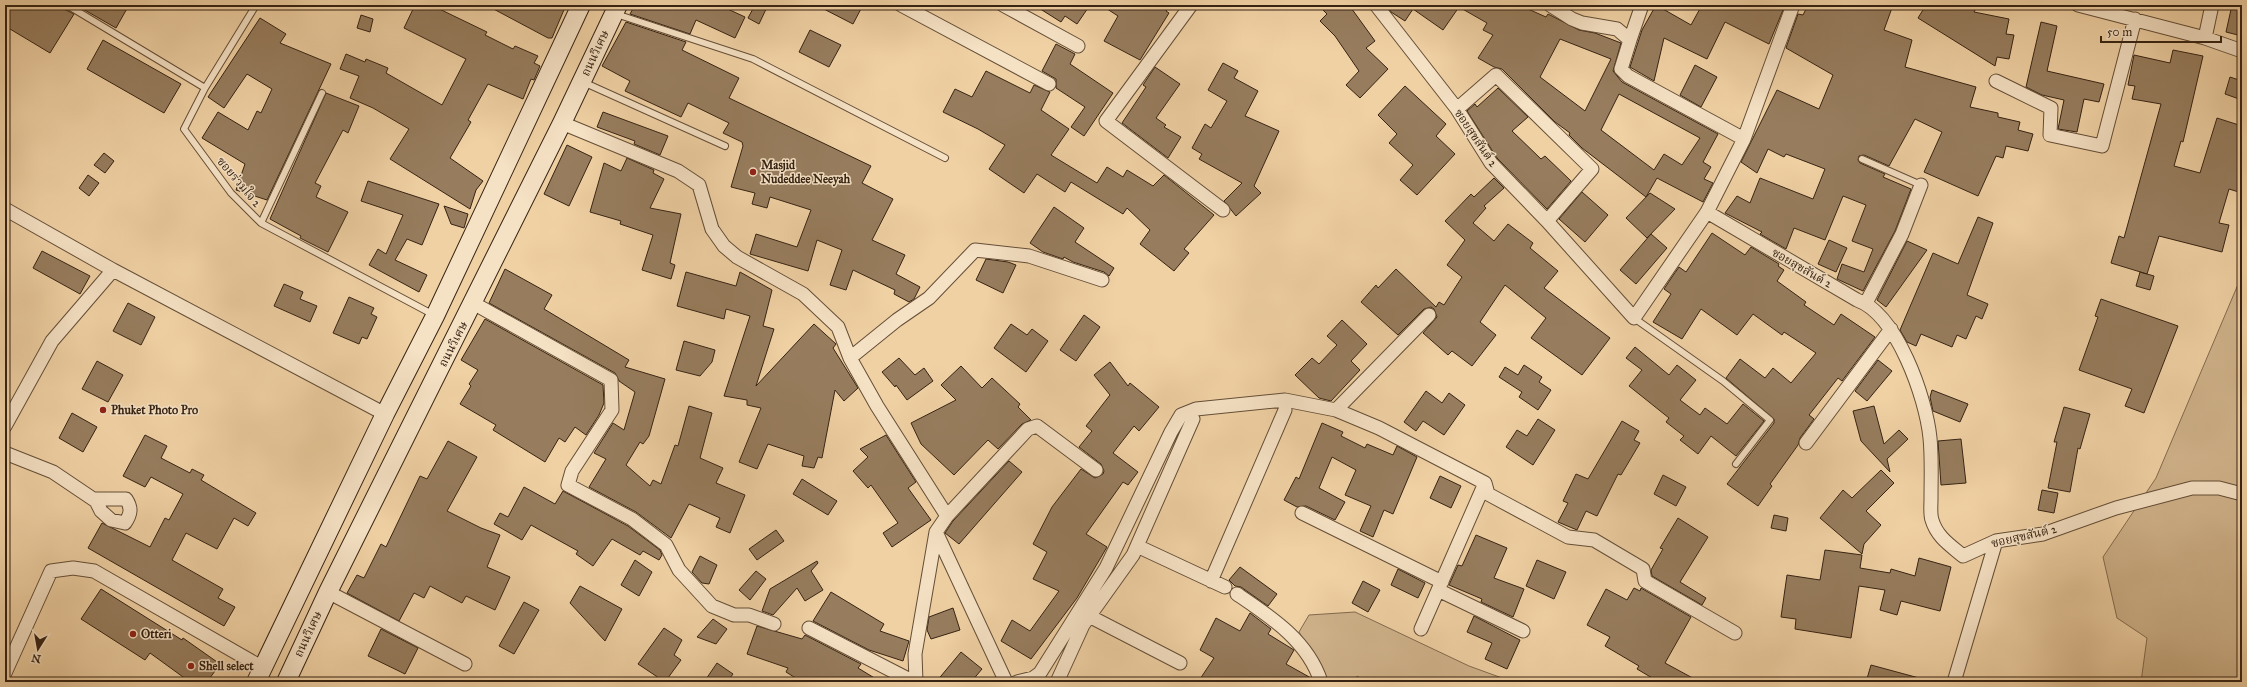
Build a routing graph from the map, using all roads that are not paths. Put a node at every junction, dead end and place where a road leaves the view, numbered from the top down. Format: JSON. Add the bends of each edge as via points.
{"nodes":[{"id":1,"x":67,"y":5,"type":"edge"},
{"id":2,"x":256,"y":5,"type":"edge"},
{"id":3,"x":581,"y":5,"type":"edge"},
{"id":4,"x":901,"y":5,"type":"edge"},
{"id":5,"x":1002,"y":5,"type":"edge"},
{"id":6,"x":1191,"y":5,"type":"edge"},
{"id":7,"x":1376,"y":5,"type":"edge"},
{"id":8,"x":1550,"y":5,"type":"edge"},
{"id":9,"x":1642,"y":5,"type":"edge"},
{"id":10,"x":1793,"y":5,"type":"edge"},
{"id":11,"x":2078,"y":5,"type":"edge"},
{"id":12,"x":2212,"y":5,"type":"edge"},
{"id":13,"x":2102,"y":8,"type":"edge"},
{"id":14,"x":616,"y":9,"type":"edge"},
{"id":15,"x":2135,"y":19,"type":"junction"},
{"id":16,"x":2205,"y":38,"type":"junction"},
{"id":17,"x":1630,"y":40,"type":"junction"},
{"id":18,"x":1078,"y":46,"type":"dead end"},
{"id":19,"x":2242,"y":51,"type":"edge"},
{"id":20,"x":582,"y":81,"type":"junction"},
{"id":21,"x":1996,"y":81,"type":"dead end"},
{"id":22,"x":1049,"y":84,"type":"dead end"},
{"id":23,"x":205,"y":88,"type":"junction"},
{"id":24,"x":322,"y":93,"type":"dead end"},
{"id":25,"x":1457,"y":108,"type":"junction"},
{"id":26,"x":562,"y":123,"type":"junction"},
{"id":27,"x":1744,"y":139,"type":"junction"},
{"id":28,"x":725,"y":146,"type":"dead end"},
{"id":29,"x":945,"y":158,"type":"dead end"},
{"id":30,"x":1862,"y":159,"type":"dead end"},
{"id":31,"x":1921,"y":185,"type":"joint"},
{"id":32,"x":5,"y":210,"type":"edge"},
{"id":33,"x":1223,"y":210,"type":"dead end"},
{"id":34,"x":1707,"y":212,"type":"junction"},
{"id":35,"x":1547,"y":221,"type":"junction"},
{"id":36,"x":261,"y":223,"type":"junction"},
{"id":37,"x":113,"y":270,"type":"junction"},
{"id":38,"x":1102,"y":280,"type":"dead end"},
{"id":39,"x":473,"y":303,"type":"junction"},
{"id":40,"x":1866,"y":303,"type":"junction"},
{"id":41,"x":1428,"y":314,"type":"dead end"},
{"id":42,"x":435,"y":316,"type":"junction"},
{"id":43,"x":1634,"y":318,"type":"junction"},
{"id":44,"x":1891,"y":329,"type":"junction"},
{"id":45,"x":850,"y":358,"type":"junction"},
{"id":46,"x":1285,"y":410,"type":"dead end"},
{"id":47,"x":1336,"y":410,"type":"junction"},
{"id":48,"x":385,"y":414,"type":"junction"},
{"id":49,"x":1193,"y":419,"type":"dead end"},
{"id":50,"x":5,"y":426,"type":"edge"},
{"id":51,"x":1806,"y":443,"type":"dead end"},
{"id":52,"x":5,"y":453,"type":"edge"},
{"id":53,"x":1736,"y":464,"type":"dead end"},
{"id":54,"x":1096,"y":470,"type":"dead end"},
{"id":55,"x":1485,"y":483,"type":"junction"},
{"id":56,"x":2242,"y":494,"type":"edge"},
{"id":57,"x":94,"y":499,"type":"dead end"},
{"id":58,"x":1302,"y":513,"type":"dead end"},
{"id":59,"x":947,"y":516,"type":"junction"},
{"id":60,"x":936,"y":532,"type":"junction"},
{"id":61,"x":1996,"y":541,"type":"junction"},
{"id":62,"x":1137,"y":546,"type":"junction"},
{"id":63,"x":1211,"y":581,"type":"junction"},
{"id":64,"x":1440,"y":586,"type":"junction"},
{"id":65,"x":1225,"y":587,"type":"dead end"},
{"id":66,"x":328,"y":592,"type":"junction"},
{"id":67,"x":1237,"y":594,"type":"dead end"},
{"id":68,"x":1089,"y":616,"type":"junction"},
{"id":69,"x":774,"y":624,"type":"dead end"},
{"id":70,"x":809,"y":628,"type":"dead end"},
{"id":71,"x":1421,"y":629,"type":"dead end"},
{"id":72,"x":1523,"y":631,"type":"dead end"},
{"id":73,"x":1735,"y":633,"type":"dead end"},
{"id":74,"x":1180,"y":663,"type":"dead end"},
{"id":75,"x":465,"y":664,"type":"dead end"},
{"id":76,"x":5,"y":673,"type":"edge"},
{"id":77,"x":260,"y":675,"type":"edge"},
{"id":78,"x":286,"y":682,"type":"edge"},
{"id":79,"x":915,"y":682,"type":"edge"},
{"id":80,"x":1006,"y":682,"type":"edge"},
{"id":81,"x":1017,"y":682,"type":"edge"},
{"id":82,"x":1057,"y":682,"type":"edge"},
{"id":83,"x":1320,"y":682,"type":"edge"},
{"id":84,"x":1954,"y":682,"type":"edge"}],
"edges":[{"from":1,"to":23,"type":"lane"},
{"from":2,"to":23,"type":"lane","name":"ซอยร่วมใจ 2"},
{"from":3,"to":42,"type":"main road"},
{"from":4,"to":22,"type":"street"},
{"from":5,"to":18,"type":"street"},
{"from":6,"to":33,"type":"street","via":[[1106,121]]},
{"from":7,"to":25,"type":"street","name":"ซอยสุขสันต์ 2"},
{"from":8,"to":17,"type":"street","via":[[1582,23],[1617,29]]},
{"from":9,"to":17,"type":"street"},
{"from":10,"to":27,"type":"street"},
{"from":11,"to":13,"type":"street"},
{"from":12,"to":16,"type":"street"},
{"from":13,"to":15,"type":"street"},
{"from":14,"to":20,"type":"main road","name":"ถนนวิเศษ"},
{"from":14,"to":29,"type":"lane","via":[[753,59]]},
{"from":15,"to":16,"type":"street"},
{"from":15,"to":21,"type":"street","via":[[2102,146],[2050,135],[2051,108]]},
{"from":16,"to":19,"type":"street"},
{"from":17,"to":27,"type":"street","via":[[1621,69],[1628,76]]},
{"from":20,"to":26,"type":"main road","name":"ถนนวิเศษ"},
{"from":20,"to":28,"type":"lane"},
{"from":23,"to":36,"type":"lane","name":"ซอยร่วมใจ 2","via":[[184,128],[231,192]]},
{"from":24,"to":36,"type":"lane"},
{"from":25,"to":35,"type":"street","name":"ซอยสุขสันต์ 2","via":[[1491,164]]},
{"from":25,"to":35,"type":"street","via":[[1496,75],[1592,170]]},
{"from":26,"to":39,"type":"main road","name":"ถนนวิเศษ"},
{"from":26,"to":45,"type":"street","via":[[678,171],[699,185],[712,229],[724,246],[737,257],[803,294],[820,309],[838,327]]},
{"from":27,"to":34,"type":"street"},
{"from":30,"to":31,"type":"lane"},
{"from":31,"to":40,"type":"street","via":[[1902,234]]},
{"from":32,"to":37,"type":"street"},
{"from":34,"to":40,"type":"street","name":"ซอยสุขสันต์ 2"},
{"from":34,"to":43,"type":"street"},
{"from":35,"to":43,"type":"street","name":"ซอยสุขสันต์ 2"},
{"from":36,"to":42,"type":"lane","name":"ซอยร่วมใจ 2"},
{"from":37,"to":48,"type":"street"},
{"from":37,"to":50,"type":"street","via":[[52,341]]},
{"from":38,"to":45,"type":"street","via":[[1029,256],[975,250],[929,298]]},
{"from":39,"to":66,"type":"main road","name":"ถนนวิเศษ"},
{"from":39,"to":69,"type":"street","via":[[611,380],[612,410],[572,471],[568,485],[632,519],[666,545],[679,570],[712,606],[734,615],[749,615]]},
{"from":40,"to":44,"type":"street","name":"ซอยสุขสันต์ 2"},
{"from":41,"to":47,"type":"street"},
{"from":42,"to":48,"type":"main road"},
{"from":43,"to":53,"type":"lane","via":[[1723,382],[1770,420]]},
{"from":44,"to":51,"type":"street"},
{"from":44,"to":61,"type":"street","name":"ซอยสุขสันต์ 2","via":[[1909,363],[1930,437],[1931,519],[1941,538],[1963,556]]},
{"from":45,"to":59,"type":"street","via":[[877,406]]},
{"from":46,"to":63,"type":"street"},
{"from":47,"to":55,"type":"street","via":[[1379,428]]},
{"from":47,"to":81,"type":"street","via":[[1285,400],[1196,409],[1181,415],[1106,568],[1040,673],[1033,678]]},
{"from":48,"to":77,"type":"main road"},
{"from":49,"to":62,"type":"street"},
{"from":52,"to":57,"type":"street","via":[[53,472]]},
{"from":54,"to":59,"type":"street","via":[[1037,426],[1028,429]]},
{"from":55,"to":64,"type":"street"},
{"from":55,"to":73,"type":"street","via":[[1488,494],[1568,537],[1594,540],[1643,569],[1645,580]]},
{"from":56,"to":61,"type":"street","name":"ซอยสุขสันต์ 2","via":[[2219,488],[2192,488],[2116,508],[2043,534]]},
{"from":58,"to":64,"type":"street"},
{"from":59,"to":60,"type":"street"},
{"from":60,"to":79,"type":"street","via":[[915,654]]},
{"from":60,"to":80,"type":"street"},
{"from":61,"to":84,"type":"street"},
{"from":62,"to":63,"type":"street"},
{"from":62,"to":68,"type":"street"},
{"from":63,"to":65,"type":"street"},
{"from":64,"to":71,"type":"street"},
{"from":64,"to":72,"type":"street"},
{"from":66,"to":75,"type":"street"},
{"from":66,"to":78,"type":"main road","name":"ถนนวิเศษ"},
{"from":67,"to":83,"type":"street","via":[[1279,622],[1302,646]]},
{"from":68,"to":74,"type":"street"},
{"from":68,"to":82,"type":"street"},
{"from":70,"to":79,"type":"street"},
{"from":76,"to":77,"type":"street","via":[[51,570],[73,568],[94,571]]}]}
